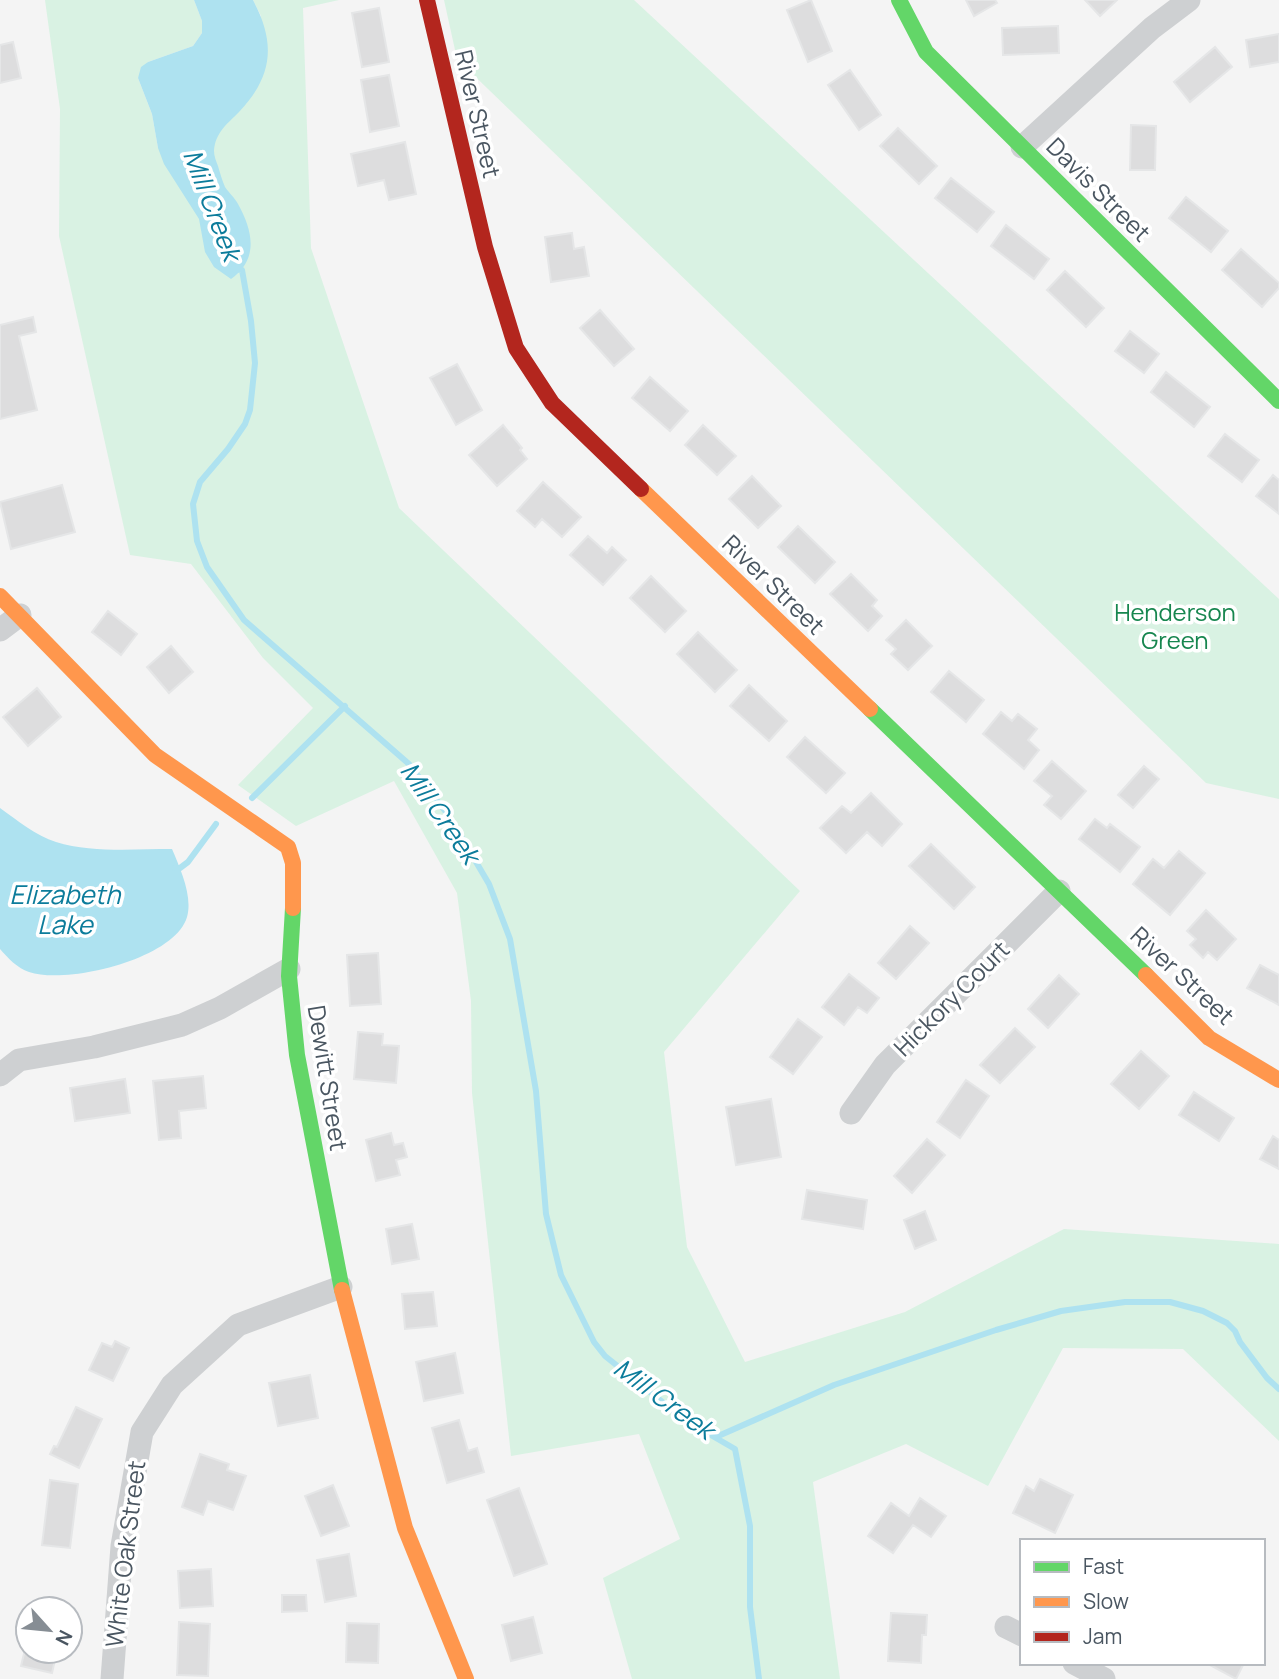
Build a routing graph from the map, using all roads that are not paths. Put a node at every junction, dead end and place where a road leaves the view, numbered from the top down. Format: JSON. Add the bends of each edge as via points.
{"nodes":[{"id":1,"x":427,"y":0,"type":"edge"},
{"id":2,"x":899,"y":0,"type":"edge"},
{"id":3,"x":1189,"y":0,"type":"edge"},
{"id":4,"x":1022,"y":147,"type":"junction"},
{"id":5,"x":1279,"y":401,"type":"edge"},
{"id":6,"x":0,"y":596,"type":"edge"},
{"id":7,"x":20,"y":615,"type":"junction"},
{"id":8,"x":0,"y":629,"type":"edge"},
{"id":9,"x":1059,"y":891,"type":"junction"},
{"id":10,"x":289,"y":970,"type":"junction"},
{"id":11,"x":0,"y":1075,"type":"edge"},
{"id":12,"x":1279,"y":1080,"type":"edge"},
{"id":13,"x":851,"y":1113,"type":"dead end"},
{"id":14,"x":341,"y":1287,"type":"junction"},
{"id":15,"x":1078,"y":1665,"type":"edge"},
{"id":16,"x":112,"y":1679,"type":"edge"},
{"id":17,"x":466,"y":1679,"type":"edge"},
{"id":18,"x":1104,"y":1679,"type":"edge"}],
"edges":[{"from":1,"to":9,"type":"street","name":"River Street","via":[[485,247],[516,348],[552,403]]},
{"from":2,"to":4,"type":"street","name":"Davis Street","via":[[926,52]]},
{"from":3,"to":4,"type":"street"},
{"from":4,"to":5,"type":"street","name":"Davis Street"},
{"from":6,"to":7,"type":"street","name":"Dewitt Street"},
{"from":7,"to":8,"type":"street"},
{"from":7,"to":10,"type":"street","name":"Dewitt Street","via":[[155,755],[288,847],[294,890]]},
{"from":9,"to":12,"type":"street","name":"River Street","via":[[1209,1038]]},
{"from":9,"to":13,"type":"street","name":"Hickory Court","via":[[885,1065]]},
{"from":10,"to":11,"type":"street","via":[[182,1025],[19,1060]]},
{"from":10,"to":14,"type":"street","name":"Dewitt Street","via":[[297,1055]]},
{"from":14,"to":16,"type":"street","name":"White Oak Street","via":[[238,1325],[172,1385],[142,1432],[122,1546]]},
{"from":14,"to":17,"type":"street","name":"Dewitt Street","via":[[405,1528]]},
{"from":15,"to":18,"type":"street"}]}
